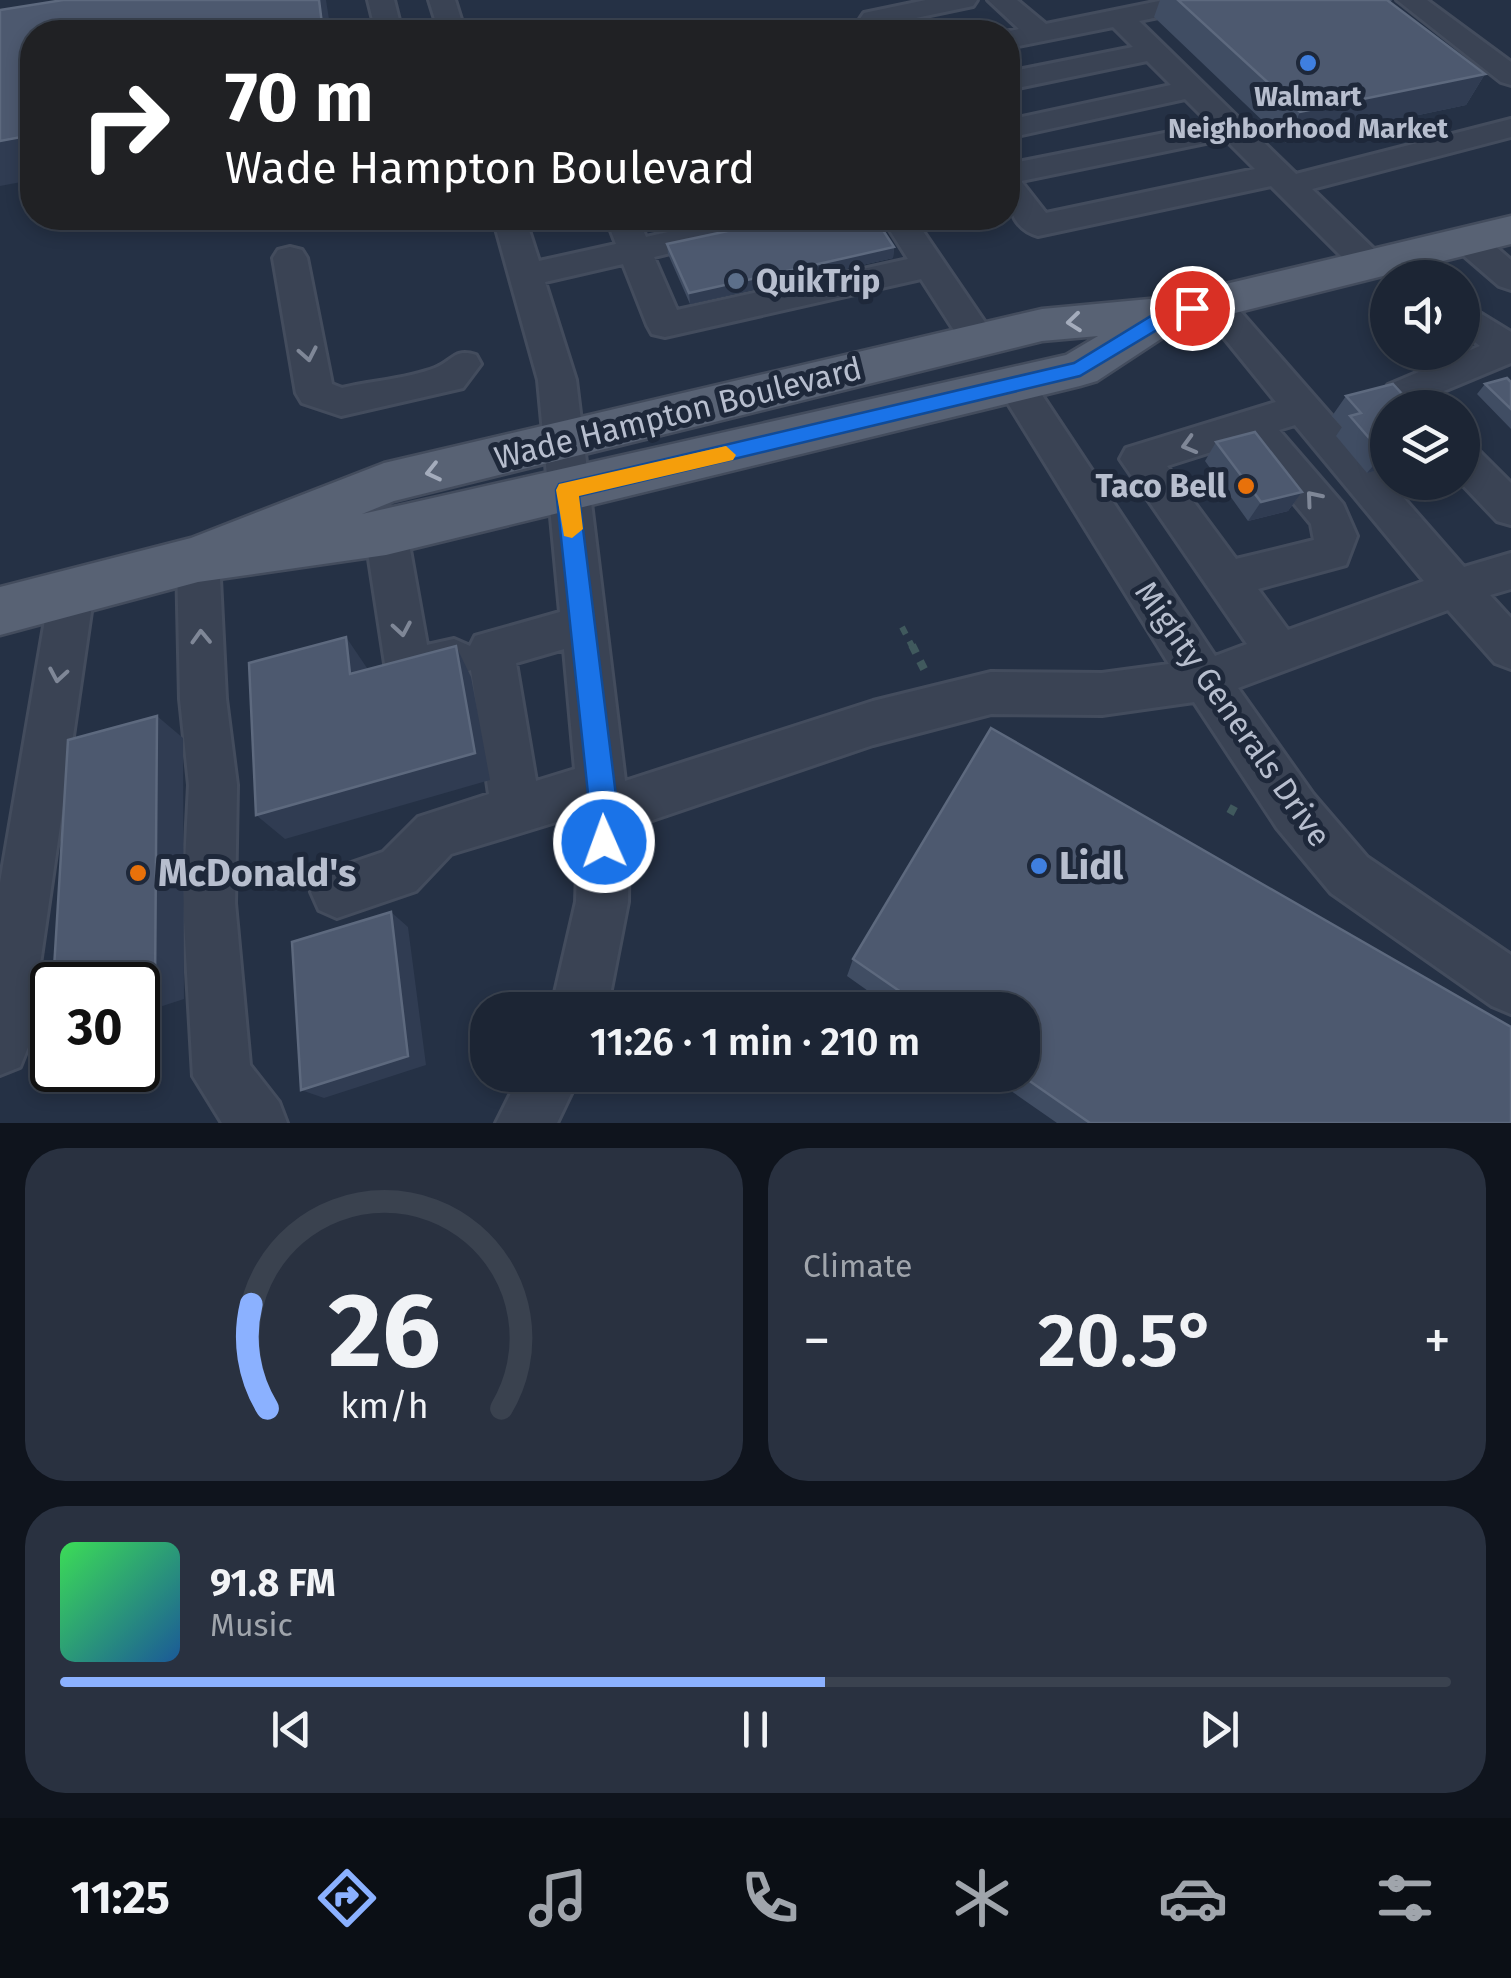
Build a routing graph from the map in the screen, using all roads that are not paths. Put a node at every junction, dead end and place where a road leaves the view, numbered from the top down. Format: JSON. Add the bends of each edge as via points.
{"nodes":[{"id":1,"x":964,"y":0,"type":"edge"},
{"id":2,"x":1001,"y":0,"type":"edge"},
{"id":3,"x":1202,"y":0,"type":"edge"},
{"id":4,"x":1410,"y":0,"type":"edge"},
{"id":5,"x":1118,"y":15,"type":"junction"},
{"id":6,"x":875,"y":20,"type":"edge"},
{"id":7,"x":1040,"y":33,"type":"junction"},
{"id":8,"x":1020,"y":37,"type":"edge"},
{"id":9,"x":1154,"y":51,"type":"junction"},
{"id":10,"x":1511,"y":76,"type":"edge"},
{"id":11,"x":1020,"y":79,"type":"edge"},
{"id":12,"x":1192,"y":89,"type":"junction"},
{"id":13,"x":1020,"y":127,"type":"edge"},
{"id":14,"x":1233,"y":128,"type":"junction"},
{"id":15,"x":1511,"y":128,"type":"edge"},
{"id":16,"x":1020,"y":172,"type":"edge"},
{"id":17,"x":1285,"y":180,"type":"junction"},
{"id":18,"x":1020,"y":202,"type":"edge"},
{"id":19,"x":514,"y":230,"type":"edge"},
{"id":20,"x":664,"y":230,"type":"edge"},
{"id":21,"x":907,"y":230,"type":"edge"},
{"id":22,"x":1511,"y":230,"type":"edge"},
{"id":23,"x":628,"y":234,"type":"edge"},
{"id":24,"x":1468,"y":240,"type":"junction"},
{"id":25,"x":290,"y":258,"type":"dead end"},
{"id":26,"x":1392,"y":260,"type":"edge"},
{"id":27,"x":1416,"y":260,"type":"edge"},
{"id":28,"x":931,"y":264,"type":"junction"},
{"id":29,"x":1370,"y":272,"type":"edge"},
{"id":30,"x":528,"y":276,"type":"junction"},
{"id":31,"x":1511,"y":278,"type":"edge"},
{"id":32,"x":1192,"y":307,"type":"junction"},
{"id":33,"x":1480,"y":336,"type":"edge"},
{"id":34,"x":978,"y":340,"type":"junction"},
{"id":35,"x":1503,"y":363,"type":"edge"},
{"id":36,"x":463,"y":364,"type":"dead end"},
{"id":37,"x":1015,"y":384,"type":"junction"},
{"id":38,"x":1410,"y":390,"type":"edge"},
{"id":39,"x":1304,"y":408,"type":"junction"},
{"id":40,"x":1254,"y":426,"type":"junction"},
{"id":41,"x":564,"y":466,"type":"junction"},
{"id":42,"x":1480,"y":477,"type":"edge"},
{"id":43,"x":1511,"y":509,"type":"edge"},
{"id":44,"x":386,"y":533,"type":"junction"},
{"id":45,"x":198,"y":559,"type":"junction"},
{"id":46,"x":1511,"y":571,"type":"edge"},
{"id":47,"x":1229,"y":579,"type":"junction"},
{"id":48,"x":1456,"y":588,"type":"junction"},
{"id":49,"x":72,"y":591,"type":"junction"},
{"id":50,"x":0,"y":611,"type":"edge"},
{"id":51,"x":583,"y":626,"type":"junction"},
{"id":52,"x":491,"y":650,"type":"junction"},
{"id":53,"x":1511,"y":650,"type":"edge"},
{"id":54,"x":1278,"y":652,"type":"junction"},
{"id":55,"x":1208,"y":679,"type":"junction"},
{"id":56,"x":98,"y":745,"type":"edge"},
{"id":57,"x":44,"y":760,"type":"junction"},
{"id":58,"x":603,"y":798,"type":"junction"},
{"id":59,"x":516,"y":810,"type":"junction"},
{"id":60,"x":337,"y":892,"type":"dead end"},
{"id":61,"x":1511,"y":987,"type":"edge"},
{"id":62,"x":584,"y":992,"type":"edge"},
{"id":63,"x":0,"y":1047,"type":"edge"},
{"id":64,"x":542,"y":1092,"type":"edge"},
{"id":65,"x":258,"y":1123,"type":"edge"},
{"id":66,"x":525,"y":1123,"type":"edge"}],
"edges":[{"from":1,"to":6,"type":"street"},
{"from":2,"to":7,"type":"street"},
{"from":3,"to":5,"type":"street"},
{"from":4,"to":10,"type":"street"},
{"from":5,"to":7,"type":"street"},
{"from":5,"to":9,"type":"street"},
{"from":7,"to":8,"type":"street"},
{"from":9,"to":11,"type":"street"},
{"from":9,"to":12,"type":"street"},
{"from":12,"to":13,"type":"street"},
{"from":12,"to":14,"type":"street"},
{"from":14,"to":16,"type":"street"},
{"from":14,"to":17,"type":"street"},
{"from":15,"to":17,"type":"street"},
{"from":17,"to":18,"type":"street","via":[[1038,225]]},
{"from":17,"to":26,"type":"street"},
{"from":19,"to":30,"type":"street"},
{"from":20,"to":23,"type":"street"},
{"from":21,"to":28,"type":"street"},
{"from":22,"to":24,"type":"main road","name":"Wade Hampton Boulevard"},
{"from":23,"to":28,"type":"street","via":[[666,325]]},
{"from":23,"to":30,"type":"street"},
{"from":24,"to":27,"type":"main road","name":"Wade Hampton Boulevard"},
{"from":24,"to":31,"type":"street"},
{"from":25,"to":36,"type":"street","one_way":true,"via":[[315,393],[341,402],[450,378]]},
{"from":28,"to":34,"type":"street"},
{"from":29,"to":32,"type":"main road","name":"Wade Hampton Boulevard"},
{"from":30,"to":41,"type":"street","via":[[557,380]]},
{"from":32,"to":34,"type":"main road","name":"Wade Hampton Boulevard","one_way":true},
{"from":32,"to":37,"type":"main road","name":"Wade Hampton Boulevard","via":[[1080,369]]},
{"from":32,"to":39,"type":"street"},
{"from":33,"to":35,"type":"street"},
{"from":34,"to":41,"type":"main road","name":"Wade Hampton Boulevard"},
{"from":35,"to":38,"type":"street"},
{"from":37,"to":41,"type":"main road","name":"Wade Hampton Boulevard"},
{"from":37,"to":55,"type":"street","name":"Mighty Generals Drive"},
{"from":39,"to":40,"type":"street"},
{"from":39,"to":48,"type":"street"},
{"from":47,"to":40,"type":"street","one_way":true,"via":[[1331,552],[1336,536],[1328,516]]},
{"from":40,"to":47,"type":"street","one_way":true,"via":[[1140,459]]},
{"from":41,"to":44,"type":"main road","name":"Wade Hampton Boulevard"},
{"from":41,"to":45,"type":"main road","name":"Wade Hampton Boulevard","one_way":true,"via":[[384,483]]},
{"from":41,"to":51,"type":"street"},
{"from":42,"to":43,"type":"street"},
{"from":44,"to":45,"type":"main road","name":"Wade Hampton Boulevard"},
{"from":44,"to":52,"type":"street","one_way":true,"via":[[409,670]]},
{"from":45,"to":49,"type":"main road","name":"Wade Hampton Boulevard"},
{"from":65,"to":45,"type":"street","one_way":true,"via":[[222,1076],[209,903],[213,785],[188,720]]},
{"from":46,"to":48,"type":"street"},
{"from":47,"to":54,"type":"street"},
{"from":48,"to":53,"type":"street"},
{"from":48,"to":54,"type":"street"},
{"from":49,"to":50,"type":"main road","name":"Wade Hampton Boulevard"},
{"from":49,"to":57,"type":"street","one_way":true},
{"from":51,"to":52,"type":"street"},
{"from":51,"to":58,"type":"street"},
{"from":52,"to":59,"type":"street"},
{"from":54,"to":55,"type":"street"},
{"from":55,"to":58,"type":"street","via":[[1102,694],[991,694]]},
{"from":55,"to":61,"type":"street","name":"Mighty Generals Drive","via":[[1287,800],[1349,875]]},
{"from":56,"to":57,"type":"street"},
{"from":57,"to":63,"type":"street"},
{"from":58,"to":59,"type":"street"},
{"from":58,"to":62,"type":"street","via":[[602,902]]},
{"from":59,"to":60,"type":"street","via":[[436,834],[398,873]]},
{"from":64,"to":66,"type":"street"}]}
